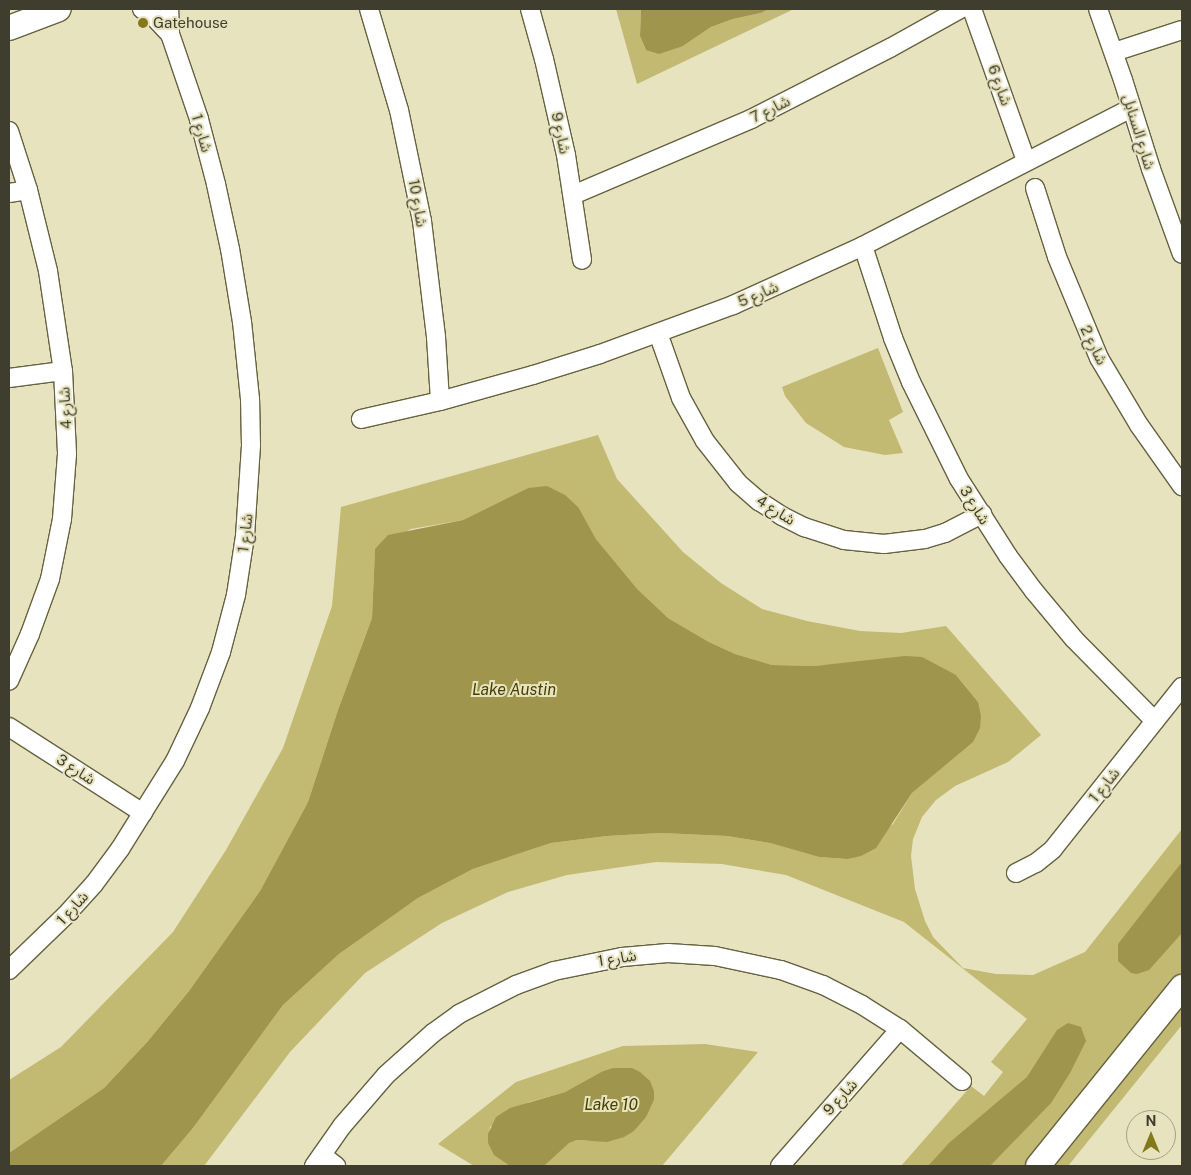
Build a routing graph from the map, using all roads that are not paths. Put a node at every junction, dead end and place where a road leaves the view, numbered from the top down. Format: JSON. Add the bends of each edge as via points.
{"nodes":[{"id":1,"x":59,"y":9,"type":"edge"},
{"id":2,"x":142,"y":9,"type":"edge"},
{"id":3,"x":169,"y":9,"type":"edge"},
{"id":4,"x":370,"y":9,"type":"edge"},
{"id":5,"x":530,"y":9,"type":"edge"},
{"id":6,"x":960,"y":9,"type":"edge"},
{"id":7,"x":972,"y":9,"type":"edge"},
{"id":8,"x":1098,"y":9,"type":"edge"},
{"id":9,"x":9,"y":28,"type":"edge"},
{"id":10,"x":1180,"y":29,"type":"edge"},
{"id":11,"x":170,"y":34,"type":"junction"},
{"id":12,"x":1114,"y":52,"type":"junction"},
{"id":13,"x":1131,"y":108,"type":"junction"},
{"id":14,"x":9,"y":131,"type":"edge"},
{"id":15,"x":1026,"y":161,"type":"junction"},
{"id":16,"x":1036,"y":188,"type":"dead end"},
{"id":17,"x":28,"y":190,"type":"junction"},
{"id":18,"x":9,"y":193,"type":"edge"},
{"id":19,"x":573,"y":195,"type":"junction"},
{"id":20,"x":863,"y":246,"type":"junction"},
{"id":21,"x":1182,"y":254,"type":"edge"},
{"id":22,"x":582,"y":260,"type":"dead end"},
{"id":23,"x":658,"y":333,"type":"junction"},
{"id":24,"x":63,"y":371,"type":"junction"},
{"id":25,"x":9,"y":378,"type":"edge"},
{"id":26,"x":440,"y":401,"type":"junction"},
{"id":27,"x":361,"y":419,"type":"dead end"},
{"id":28,"x":1182,"y":486,"type":"edge"},
{"id":29,"x":982,"y":514,"type":"junction"},
{"id":30,"x":9,"y":681,"type":"edge"},
{"id":31,"x":1182,"y":687,"type":"edge"},
{"id":32,"x":1155,"y":722,"type":"junction"},
{"id":33,"x":9,"y":726,"type":"edge"},
{"id":34,"x":143,"y":813,"type":"junction"},
{"id":35,"x":1016,"y":873,"type":"dead end"},
{"id":36,"x":9,"y":970,"type":"edge"},
{"id":37,"x":1182,"y":987,"type":"edge"},
{"id":38,"x":900,"y":1030,"type":"junction"},
{"id":39,"x":962,"y":1081,"type":"dead end"},
{"id":40,"x":318,"y":1160,"type":"edge"},
{"id":41,"x":336,"y":1166,"type":"edge"},
{"id":42,"x":780,"y":1166,"type":"edge"},
{"id":43,"x":1038,"y":1166,"type":"edge"}],
"edges":[{"from":1,"to":9,"type":"street"},
{"from":2,"to":11,"type":"street","name":"شارع 1"},
{"from":3,"to":11,"type":"street","name":"شارع 1"},
{"from":4,"to":26,"type":"street","name":"شارع 10","via":[[399,110],[422,221]]},
{"from":5,"to":19,"type":"street","name":"شارع 9","via":[[553,96]]},
{"from":6,"to":19,"type":"street","name":"شارع 7","via":[[767,111]]},
{"from":7,"to":15,"type":"street","name":"شارع 6"},
{"from":8,"to":12,"type":"street","name":"شارع السنابل"},
{"from":10,"to":12,"type":"street"},
{"from":11,"to":34,"type":"street","name":"شارع 1","via":[[208,152],[233,267],[250,399],[250,482],[236,595],[221,652],[175,761]]},
{"from":12,"to":13,"type":"street","name":"شارع السنابل"},
{"from":13,"to":15,"type":"street","name":"شارع 5"},
{"from":13,"to":21,"type":"street","name":"شارع السنابل"},
{"from":14,"to":17,"type":"street","name":"شارع 4"},
{"from":15,"to":20,"type":"street","name":"شارع 5"},
{"from":16,"to":28,"type":"street","name":"شارع 2","via":[[1066,283],[1099,358],[1139,425]]},
{"from":17,"to":18,"type":"street"},
{"from":17,"to":24,"type":"street","name":"شارع 4","via":[[48,271]]},
{"from":19,"to":22,"type":"street","name":"شارع 9"},
{"from":20,"to":23,"type":"street","name":"شارع 5","via":[[777,286]]},
{"from":20,"to":29,"type":"street","name":"شارع 3","via":[[911,382],[959,479]]},
{"from":23,"to":26,"type":"street","name":"شارع 5","via":[[567,365]]},
{"from":23,"to":29,"type":"street","name":"شارع 4","via":[[675,384],[705,441],[738,483],[782,516],[844,540],[884,544],[945,533]]},
{"from":24,"to":25,"type":"street"},
{"from":24,"to":30,"type":"street","name":"شارع 4","via":[[68,454],[57,551],[41,607]]},
{"from":26,"to":27,"type":"street","name":"شارع 5"},
{"from":29,"to":32,"type":"street","name":"شارع 3","via":[[1018,570],[1074,640]]},
{"from":31,"to":32,"type":"street","name":"شارع 1"},
{"from":32,"to":35,"type":"street","name":"شارع 1","via":[[1053,849],[1036,864]]},
{"from":33,"to":34,"type":"street","name":"شارع 3"},
{"from":34,"to":36,"type":"street","name":"شارع 1","via":[[94,884]]},
{"from":37,"to":43,"type":"street"},
{"from":38,"to":39,"type":"street","name":"شارع 1"},
{"from":38,"to":40,"type":"street","name":"شارع 1","via":[[823,985],[781,970],[738,960],[668,953],[593,962],[554,971],[516,985],[487,998],[433,1033],[386,1075]]},
{"from":38,"to":42,"type":"street","name":"شارع 9"},
{"from":40,"to":41,"type":"street"}]}
